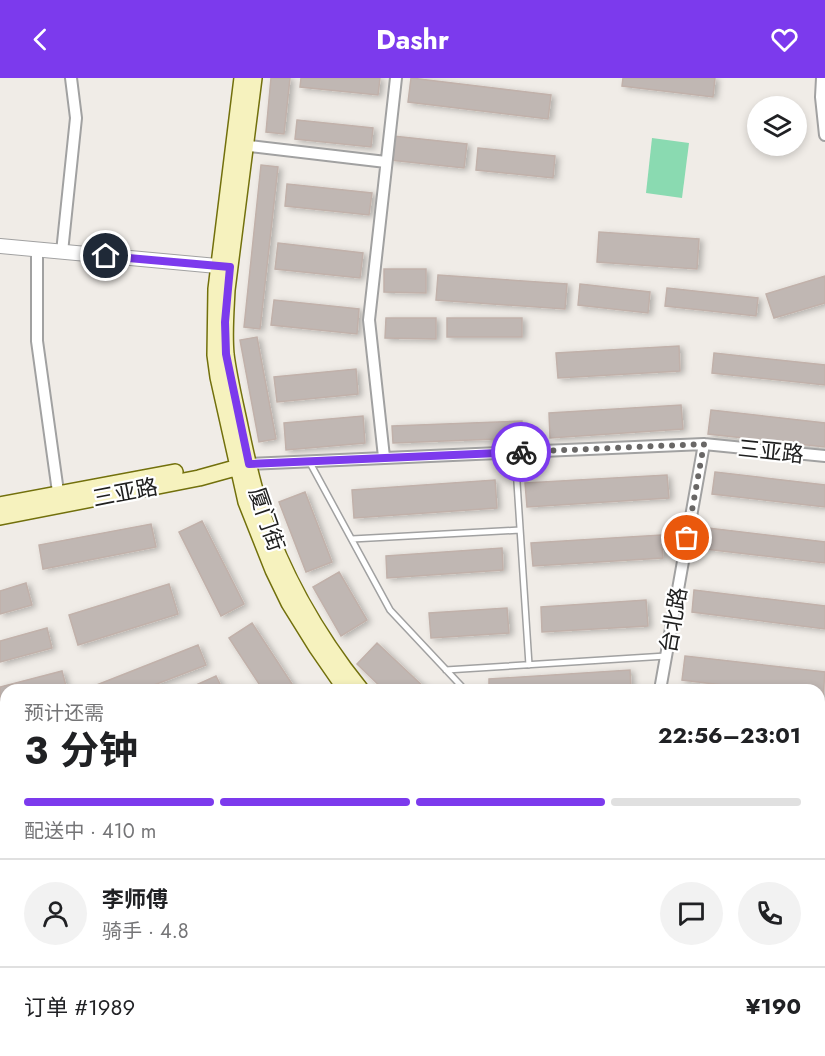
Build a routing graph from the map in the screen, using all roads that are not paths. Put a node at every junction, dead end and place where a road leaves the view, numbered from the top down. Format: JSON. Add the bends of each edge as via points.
{"nodes":[{"id":1,"x":71,"y":78,"type":"edge"},
{"id":2,"x":242,"y":78,"type":"edge"},
{"id":3,"x":254,"y":78,"type":"edge"},
{"id":4,"x":396,"y":78,"type":"edge"},
{"id":5,"x":822,"y":78,"type":"edge"},
{"id":6,"x":825,"y":135,"type":"edge"},
{"id":7,"x":239,"y":144,"type":"junction"},
{"id":8,"x":386,"y":162,"type":"junction"},
{"id":9,"x":0,"y":246,"type":"edge"},
{"id":10,"x":37,"y":249,"type":"junction"},
{"id":11,"x":62,"y":252,"type":"junction"},
{"id":12,"x":224,"y":266,"type":"junction"},
{"id":13,"x":704,"y":444,"type":"junction"},
{"id":14,"x":515,"y":452,"type":"junction"},
{"id":15,"x":825,"y":456,"type":"edge"},
{"id":16,"x":384,"y":457,"type":"junction"},
{"id":17,"x":309,"y":461,"type":"junction"},
{"id":18,"x":241,"y":465,"type":"junction"},
{"id":19,"x":59,"y":499,"type":"junction"},
{"id":20,"x":0,"y":505,"type":"edge"},
{"id":21,"x":0,"y":517,"type":"edge"},
{"id":22,"x":520,"y":530,"type":"junction"},
{"id":23,"x":352,"y":539,"type":"junction"},
{"id":24,"x":666,"y":656,"type":"junction"},
{"id":25,"x":529,"y":665,"type":"junction"},
{"id":26,"x":446,"y":670,"type":"junction"},
{"id":27,"x":342,"y":684,"type":"edge"},
{"id":28,"x":357,"y":684,"type":"edge"},
{"id":29,"x":459,"y":684,"type":"edge"},
{"id":30,"x":661,"y":684,"type":"edge"}],
"edges":[{"from":1,"to":11,"type":"street","via":[[76,118]]},
{"from":2,"to":7,"type":"main road","name":"厦门街"},
{"from":3,"to":7,"type":"main road","name":"厦门街"},
{"from":4,"to":8,"type":"street"},
{"from":5,"to":6,"type":"street"},
{"from":7,"to":8,"type":"street"},
{"from":7,"to":12,"type":"main road","name":"厦门街"},
{"from":8,"to":16,"type":"street","via":[[369,320]]},
{"from":9,"to":10,"type":"street"},
{"from":10,"to":11,"type":"street"},
{"from":10,"to":19,"type":"street","via":[[37,341]]},
{"from":11,"to":12,"type":"street"},
{"from":12,"to":18,"type":"main road","name":"厦门街","via":[[226,354]]},
{"from":13,"to":14,"type":"street","name":"三亚路"},
{"from":13,"to":15,"type":"street","name":"三亚路"},
{"from":13,"to":24,"type":"street","name":"台北路"},
{"from":14,"to":16,"type":"street","name":"三亚路"},
{"from":14,"to":22,"type":"lane"},
{"from":16,"to":17,"type":"street","name":"三亚路"},
{"from":17,"to":18,"type":"street","name":"三亚路"},
{"from":17,"to":23,"type":"lane"},
{"from":18,"to":19,"type":"main road","name":"三亚路"},
{"from":18,"to":27,"type":"main road","name":"厦门街","via":[[246,502],[273,570],[300,621]]},
{"from":18,"to":28,"type":"main road","name":"厦门街","via":[[299,597]]},
{"from":19,"to":20,"type":"main road","name":"三亚路"},
{"from":19,"to":21,"type":"main road","name":"三亚路"},
{"from":22,"to":23,"type":"lane"},
{"from":22,"to":25,"type":"lane"},
{"from":23,"to":26,"type":"lane","via":[[390,610]]},
{"from":24,"to":25,"type":"lane"},
{"from":24,"to":30,"type":"street","name":"台北路"},
{"from":25,"to":26,"type":"lane"},
{"from":26,"to":29,"type":"lane"}]}
